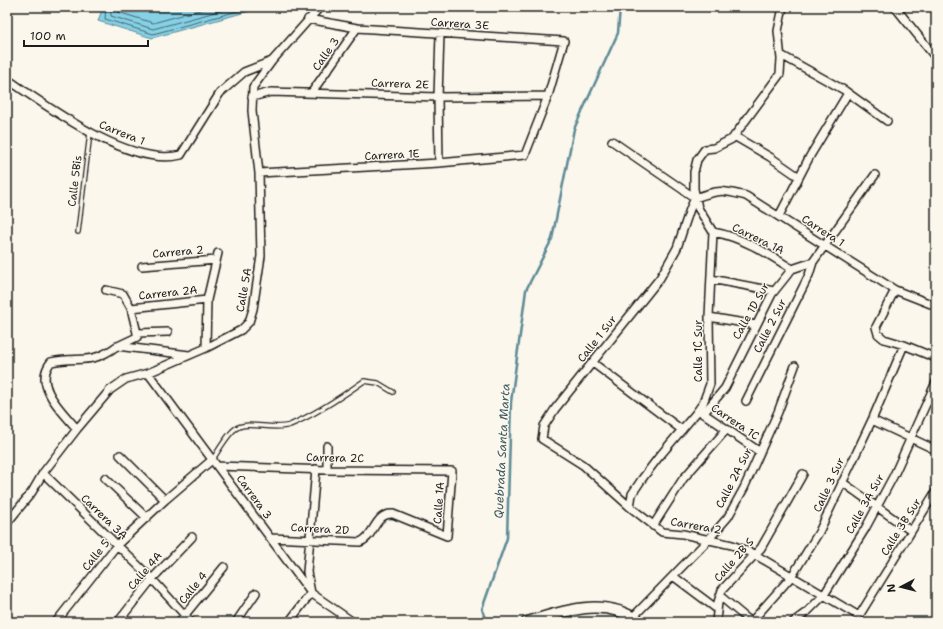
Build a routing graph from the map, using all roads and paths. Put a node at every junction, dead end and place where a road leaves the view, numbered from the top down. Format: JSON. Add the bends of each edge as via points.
{"nodes":[{"id":1,"x":320,"y":7,"type":"edge"},
{"id":2,"x":783,"y":7,"type":"edge"},
{"id":3,"x":895,"y":7,"type":"edge"},
{"id":4,"x":308,"y":20,"type":"junction"},
{"id":5,"x":357,"y":28,"type":"junction"},
{"id":6,"x":440,"y":34,"type":"junction"},
{"id":7,"x":781,"y":56,"type":"junction"},
{"id":8,"x":936,"y":58,"type":"edge"},
{"id":9,"x":272,"y":61,"type":"junction"},
{"id":10,"x":7,"y":79,"type":"edge"},
{"id":11,"x":312,"y":92,"type":"junction"},
{"id":12,"x":848,"y":93,"type":"junction"},
{"id":13,"x":548,"y":96,"type":"junction"},
{"id":14,"x":252,"y":97,"type":"junction"},
{"id":15,"x":438,"y":97,"type":"junction"},
{"id":16,"x":887,"y":121,"type":"dead end"},
{"id":17,"x":90,"y":132,"type":"junction"},
{"id":18,"x":734,"y":136,"type":"junction"},
{"id":19,"x":612,"y":141,"type":"dead end"},
{"id":20,"x":439,"y":163,"type":"junction"},
{"id":21,"x":259,"y":173,"type":"junction"},
{"id":22,"x":875,"y":175,"type":"dead end"},
{"id":23,"x":799,"y":177,"type":"junction"},
{"id":24,"x":695,"y":198,"type":"junction"},
{"id":25,"x":779,"y":216,"type":"junction"},
{"id":26,"x":78,"y":232,"type":"dead end"},
{"id":27,"x":713,"y":232,"type":"junction"},
{"id":28,"x":826,"y":246,"type":"junction"},
{"id":29,"x":813,"y":262,"type":"junction"},
{"id":30,"x":142,"y":266,"type":"dead end"},
{"id":31,"x":792,"y":269,"type":"junction"},
{"id":32,"x":711,"y":279,"type":"junction"},
{"id":33,"x":106,"y":290,"type":"dead end"},
{"id":34,"x":895,"y":290,"type":"junction"},
{"id":35,"x":774,"y":291,"type":"junction"},
{"id":36,"x":207,"y":300,"type":"junction"},
{"id":37,"x":936,"y":306,"type":"edge"},
{"id":38,"x":131,"y":308,"type":"junction"},
{"id":39,"x":709,"y":317,"type":"junction"},
{"id":40,"x":756,"y":325,"type":"junction"},
{"id":41,"x":168,"y":332,"type":"dead end"},
{"id":42,"x":137,"y":333,"type":"junction"},
{"id":43,"x":904,"y":345,"type":"junction"},
{"id":44,"x":117,"y":346,"type":"junction"},
{"id":45,"x":206,"y":348,"type":"junction"},
{"id":46,"x":189,"y":355,"type":"junction"},
{"id":47,"x":936,"y":358,"type":"edge"},
{"id":48,"x":593,"y":364,"type":"junction"},
{"id":49,"x":795,"y":366,"type":"dead end"},
{"id":50,"x":148,"y":373,"type":"junction"},
{"id":51,"x":936,"y":382,"type":"edge"},
{"id":52,"x":393,"y":392,"type":"dead end"},
{"id":53,"x":746,"y":400,"type":"dead end"},
{"id":54,"x":701,"y":412,"type":"junction"},
{"id":55,"x":872,"y":420,"type":"junction"},
{"id":56,"x":77,"y":429,"type":"junction"},
{"id":57,"x":682,"y":430,"type":"junction"},
{"id":58,"x":726,"y":430,"type":"junction"},
{"id":59,"x":911,"y":438,"type":"junction"},
{"id":60,"x":542,"y":439,"type":"joint"},
{"id":61,"x":327,"y":446,"type":"dead end"},
{"id":62,"x":936,"y":450,"type":"edge"},
{"id":63,"x":760,"y":452,"type":"junction"},
{"id":64,"x":120,"y":455,"type":"dead end"},
{"id":65,"x":213,"y":459,"type":"junction"},
{"id":66,"x":218,"y":466,"type":"junction"},
{"id":67,"x":316,"y":469,"type":"junction"},
{"id":68,"x":327,"y":470,"type":"junction"},
{"id":69,"x":452,"y":471,"type":"joint"},
{"id":70,"x":43,"y":473,"type":"junction"},
{"id":71,"x":803,"y":474,"type":"dead end"},
{"id":72,"x":105,"y":478,"type":"dead end"},
{"id":73,"x":842,"y":482,"type":"junction"},
{"id":74,"x":936,"y":491,"type":"edge"},
{"id":75,"x":165,"y":500,"type":"junction"},
{"id":76,"x":630,"y":507,"type":"junction"},
{"id":77,"x":878,"y":507,"type":"junction"},
{"id":78,"x":147,"y":518,"type":"junction"},
{"id":79,"x":7,"y":523,"type":"edge"},
{"id":80,"x":653,"y":526,"type":"junction"},
{"id":81,"x":911,"y":531,"type":"junction"},
{"id":82,"x":447,"y":536,"type":"joint"},
{"id":83,"x":192,"y":537,"type":"dead end"},
{"id":84,"x":270,"y":538,"type":"junction"},
{"id":85,"x":709,"y":539,"type":"junction"},
{"id":86,"x":310,"y":540,"type":"junction"},
{"id":87,"x":118,"y":545,"type":"junction"},
{"id":88,"x":754,"y":554,"type":"junction"},
{"id":89,"x":224,"y":567,"type":"dead end"},
{"id":90,"x":673,"y":576,"type":"junction"},
{"id":91,"x":792,"y":576,"type":"junction"},
{"id":92,"x":152,"y":579,"type":"junction"},
{"id":93,"x":256,"y":593,"type":"dead end"},
{"id":94,"x":310,"y":593,"type":"junction"},
{"id":95,"x":824,"y":595,"type":"junction"},
{"id":96,"x":720,"y":596,"type":"junction"},
{"id":97,"x":717,"y":609,"type":"junction"},
{"id":98,"x":184,"y":616,"type":"junction"},
{"id":99,"x":859,"y":616,"type":"joint"},
{"id":100,"x":636,"y":620,"type":"edge"},
{"id":101,"x":56,"y":622,"type":"edge"},
{"id":102,"x":118,"y":622,"type":"edge"},
{"id":103,"x":179,"y":622,"type":"edge"},
{"id":104,"x":191,"y":622,"type":"edge"},
{"id":105,"x":236,"y":622,"type":"edge"},
{"id":106,"x":288,"y":622,"type":"edge"},
{"id":107,"x":353,"y":622,"type":"edge"},
{"id":108,"x":529,"y":622,"type":"edge"},
{"id":109,"x":716,"y":622,"type":"edge"},
{"id":110,"x":751,"y":622,"type":"edge"},
{"id":111,"x":793,"y":622,"type":"edge"}],
"edges":[{"from":1,"to":4,"type":"street","name":"Calle 5A"},
{"from":2,"to":7,"type":"street","via":[[778,31]]},
{"from":3,"to":8,"type":"street"},
{"from":4,"to":5,"type":"street","name":"Carrera 3E"},
{"from":4,"to":9,"type":"street","name":"Calle 5A"},
{"from":5,"to":6,"type":"street","name":"Carrera 3E"},
{"from":5,"to":11,"type":"street","name":"Calle 3"},
{"from":6,"to":13,"type":"street","name":"Carrera 3E","via":[[564,42]]},
{"from":6,"to":15,"type":"street"},
{"from":7,"to":12,"type":"street"},
{"from":7,"to":18,"type":"street","via":[[780,74]]},
{"from":9,"to":14,"type":"street","name":"Calle 5A","via":[[253,87]]},
{"from":9,"to":17,"type":"street","name":"Carrera 1","via":[[244,72],[220,93],[181,155],[142,154]]},
{"from":10,"to":17,"type":"street","name":"Carrera 1"},
{"from":11,"to":14,"type":"street","name":"Carrera 2E","via":[[271,92]]},
{"from":11,"to":15,"type":"street","name":"Carrera 2E"},
{"from":12,"to":16,"type":"street"},
{"from":12,"to":23,"type":"street"},
{"from":13,"to":15,"type":"street","name":"Carrera 2E"},
{"from":13,"to":20,"type":"street","name":"Carrera 1E","via":[[525,155]]},
{"from":14,"to":21,"type":"street","name":"Calle 5A"},
{"from":15,"to":20,"type":"street"},
{"from":17,"to":26,"type":"lane","name":"Calle 5Bis"},
{"from":18,"to":23,"type":"street"},
{"from":18,"to":24,"type":"street","via":[[724,144],[705,149],[697,160],[694,172]]},
{"from":19,"to":24,"type":"street"},
{"from":20,"to":21,"type":"street","name":"Carrera 1E"},
{"from":21,"to":45,"type":"street","name":"Calle 5A","via":[[261,256],[253,309],[249,322],[241,330]]},
{"from":22,"to":28,"type":"street"},
{"from":23,"to":25,"type":"street"},
{"from":24,"to":25,"type":"street","name":"Carrera 1","via":[[723,190],[746,196]]},
{"from":24,"to":27,"type":"street","via":[[698,208]]},
{"from":24,"to":48,"type":"street","name":"Calle 1 Sur","via":[[674,255],[660,278]]},
{"from":25,"to":28,"type":"street","name":"Carrera 1"},
{"from":27,"to":31,"type":"street","name":"Carrera 1A","via":[[731,236]]},
{"from":27,"to":32,"type":"street","name":"Calle 1C Sur"},
{"from":28,"to":29,"type":"street"},
{"from":28,"to":34,"type":"street","name":"Carrera 1"},
{"from":29,"to":31,"type":"street"},
{"from":29,"to":53,"type":"street","name":"Calle 2 Sur","via":[[809,275]]},
{"from":30,"to":36,"type":"street","name":"Carrera 2","via":[[217,257]]},
{"from":31,"to":35,"type":"street","name":"Calle 1D Sur"},
{"from":32,"to":35,"type":"street"},
{"from":32,"to":39,"type":"street","name":"Calle 1C Sur"},
{"from":33,"to":38,"type":"street","via":[[123,294]]},
{"from":34,"to":37,"type":"street","name":"Carrera 1"},
{"from":34,"to":43,"type":"street","via":[[876,327],[878,334],[884,339]]},
{"from":35,"to":40,"type":"street","name":"Calle 1D Sur"},
{"from":36,"to":38,"type":"street","name":"Carrera 2A"},
{"from":36,"to":45,"type":"street"},
{"from":38,"to":42,"type":"street"},
{"from":39,"to":40,"type":"street"},
{"from":39,"to":54,"type":"street","name":"Calle 1C Sur","via":[[710,384]]},
{"from":40,"to":54,"type":"street","name":"Calle 1D Sur","via":[[724,388]]},
{"from":41,"to":42,"type":"street"},
{"from":42,"to":44,"type":"street","via":[[134,339]]},
{"from":43,"to":47,"type":"street"},
{"from":43,"to":55,"type":"street","name":"Calle 3 Sur"},
{"from":44,"to":46,"type":"street"},
{"from":44,"to":56,"type":"street","via":[[105,355],[91,360],[58,360],[51,362],[47,367],[46,382],[52,399]]},
{"from":45,"to":46,"type":"street","name":"Calle 5A"},
{"from":46,"to":50,"type":"street","name":"Calle 5A"},
{"from":48,"to":57,"type":"street"},
{"from":48,"to":60,"type":"street","name":"Calle 1 Sur","via":[[555,409],[544,426]]},
{"from":49,"to":63,"type":"street","name":"Calle 2A Sur"},
{"from":50,"to":56,"type":"street","name":"Calle 5A","via":[[126,379],[110,390]]},
{"from":50,"to":65,"type":"street","name":"Carrera 3"},
{"from":51,"to":59,"type":"street","name":"Calle 3A Sur"},
{"from":52,"to":65,"type":"lane","via":[[378,383],[364,382],[331,404],[289,425],[276,428],[245,426],[235,429]]},
{"from":54,"to":57,"type":"street","name":"Calle 1C Sur"},
{"from":54,"to":58,"type":"street","name":"Carrera 1C"},
{"from":55,"to":59,"type":"street"},
{"from":55,"to":73,"type":"street","name":"Calle 3 Sur"},
{"from":56,"to":70,"type":"street","name":"Calle 5A"},
{"from":57,"to":76,"type":"street","name":"Calle 1C Sur","via":[[642,479],[632,494]]},
{"from":58,"to":63,"type":"street","name":"Carrera 1C"},
{"from":58,"to":80,"type":"street","via":[[683,479]]},
{"from":59,"to":62,"type":"street"},
{"from":59,"to":77,"type":"street","name":"Calle 3A Sur"},
{"from":60,"to":76,"type":"street","name":"Carrera 2","via":[[582,466]]},
{"from":61,"to":68,"type":"street"},
{"from":63,"to":85,"type":"street","name":"Calle 2A Sur","via":[[728,517]]},
{"from":64,"to":75,"type":"street"},
{"from":65,"to":66,"type":"street","name":"Carrera 3"},
{"from":65,"to":75,"type":"street","name":"Calle 5"},
{"from":66,"to":67,"type":"street","name":"Carrera 2C"},
{"from":66,"to":84,"type":"street","name":"Carrera 3"},
{"from":67,"to":68,"type":"street","name":"Carrera 2C"},
{"from":67,"to":86,"type":"street"},
{"from":68,"to":69,"type":"street","name":"Carrera 2C"},
{"from":69,"to":82,"type":"street","name":"Calle 1A"},
{"from":70,"to":79,"type":"street","via":[[32,492]]},
{"from":70,"to":87,"type":"street","name":"Carrera 3A"},
{"from":71,"to":88,"type":"street","name":"Calle 2B S","via":[[761,548]]},
{"from":72,"to":78,"type":"street"},
{"from":73,"to":77,"type":"street"},
{"from":73,"to":91,"type":"street","name":"Calle 3 Sur","via":[[819,532]]},
{"from":74,"to":81,"type":"street","name":"Calle 3B Sur"},
{"from":75,"to":78,"type":"street","name":"Calle 5"},
{"from":76,"to":80,"type":"street","name":"Carrera 2"},
{"from":77,"to":81,"type":"street"},
{"from":77,"to":95,"type":"street","name":"Calle 3A Sur"},
{"from":78,"to":87,"type":"street","name":"Calle 5"},
{"from":80,"to":85,"type":"street","name":"Carrera 2","via":[[662,532]]},
{"from":81,"to":99,"type":"street","name":"Calle 3B Sur"},
{"from":82,"to":86,"type":"street","name":"Carrera 2D","via":[[388,514],[381,517],[360,542]]},
{"from":83,"to":92,"type":"street","name":"Calle 4A"},
{"from":84,"to":86,"type":"street","name":"Carrera 2D"},
{"from":84,"to":94,"type":"street","name":"Carrera 3"},
{"from":85,"to":88,"type":"street","name":"Carrera 2"},
{"from":85,"to":90,"type":"street","name":"Calle 2A Sur"},
{"from":86,"to":94,"type":"street","via":[[307,572]]},
{"from":87,"to":92,"type":"street","name":"Carrera 3A"},
{"from":87,"to":101,"type":"street","name":"Calle 5"},
{"from":88,"to":91,"type":"street","name":"Carrera 2"},
{"from":88,"to":96,"type":"street","name":"Calle 2B S","via":[[722,590]]},
{"from":89,"to":98,"type":"street","name":"Calle 4"},
{"from":90,"to":97,"type":"street"},
{"from":90,"to":100,"type":"street","name":"Calle 2A Sur"},
{"from":91,"to":95,"type":"street","name":"Carrera 2"},
{"from":91,"to":110,"type":"street","name":"Calle 3 Sur"},
{"from":92,"to":98,"type":"street","name":"Carrera 3A"},
{"from":92,"to":102,"type":"street","name":"Calle 4A"},
{"from":93,"to":105,"type":"street"},
{"from":94,"to":106,"type":"street"},
{"from":94,"to":107,"type":"street","name":"Carrera 3"},
{"from":95,"to":99,"type":"street","name":"Carrera 2"},
{"from":95,"to":111,"type":"street","name":"Calle 3A Sur"},
{"from":96,"to":97,"type":"street","name":"Calle 2B S"},
{"from":96,"to":110,"type":"street"},
{"from":97,"to":109,"type":"street","name":"Calle 2B S"},
{"from":98,"to":103,"type":"street","name":"Calle 4"},
{"from":98,"to":104,"type":"street","name":"Carrera 3A"},
{"from":100,"to":108,"type":"main road","via":[[627,613],[604,607],[573,609]]}]}
